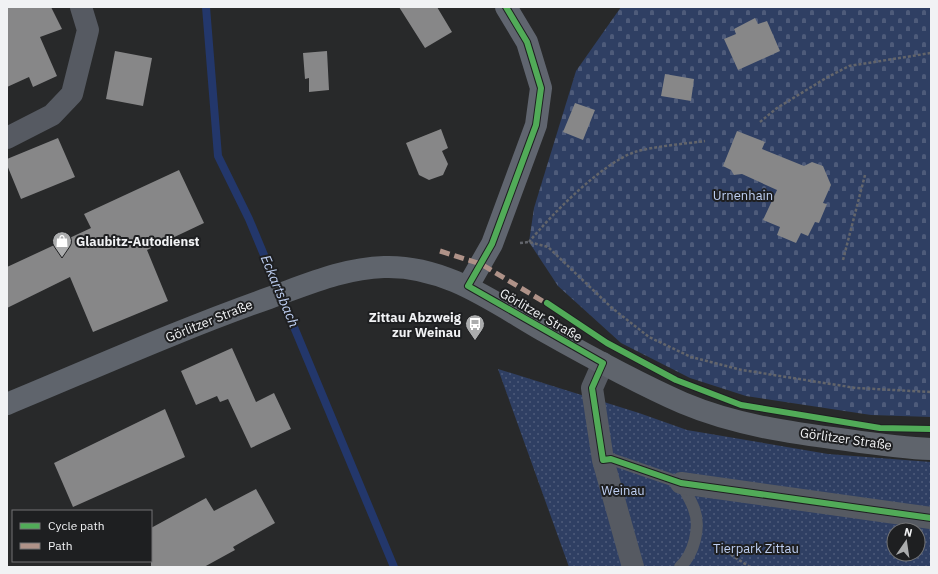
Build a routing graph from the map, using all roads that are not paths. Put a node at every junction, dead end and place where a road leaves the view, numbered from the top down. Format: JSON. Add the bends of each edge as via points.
{"nodes":[{"id":1,"x":81,"y":7,"type":"edge"},
{"id":2,"x":506,"y":7,"type":"edge"},
{"id":3,"x":7,"y":138,"type":"edge"},
{"id":4,"x":468,"y":286,"type":"junction"},
{"id":5,"x":603,"y":363,"type":"junction"},
{"id":6,"x":7,"y":404,"type":"edge"},
{"id":7,"x":931,"y":449,"type":"edge"},
{"id":8,"x":603,"y":460,"type":"junction"},
{"id":9,"x":681,"y":483,"type":"junction"},
{"id":10,"x":931,"y":518,"type":"edge"},
{"id":11,"x":633,"y":567,"type":"edge"},
{"id":12,"x":680,"y":567,"type":"edge"}],
"edges":[{"from":1,"to":3,"type":"street","via":[[88,30],[72,94],[52,115]]},
{"from":2,"to":4,"type":"street","via":[[527,42],[541,88],[536,125],[492,244]]},
{"from":4,"to":5,"type":"main road","name":"Görlitzer Straße"},
{"from":4,"to":6,"type":"main road","name":"Görlitzer Straße","via":[[442,275],[405,267],[359,268],[239,308]]},
{"from":5,"to":7,"type":"main road","name":"Görlitzer Straße","via":[[685,404],[742,423],[816,436]]},
{"from":5,"to":8,"type":"street","via":[[592,388]]},
{"from":8,"to":9,"type":"lane","via":[[611,459]]},
{"from":8,"to":11,"type":"street"},
{"from":9,"to":10,"type":"street"},
{"from":9,"to":12,"type":"lane","via":[[694,510],[696,534],[688,560]]}]}
